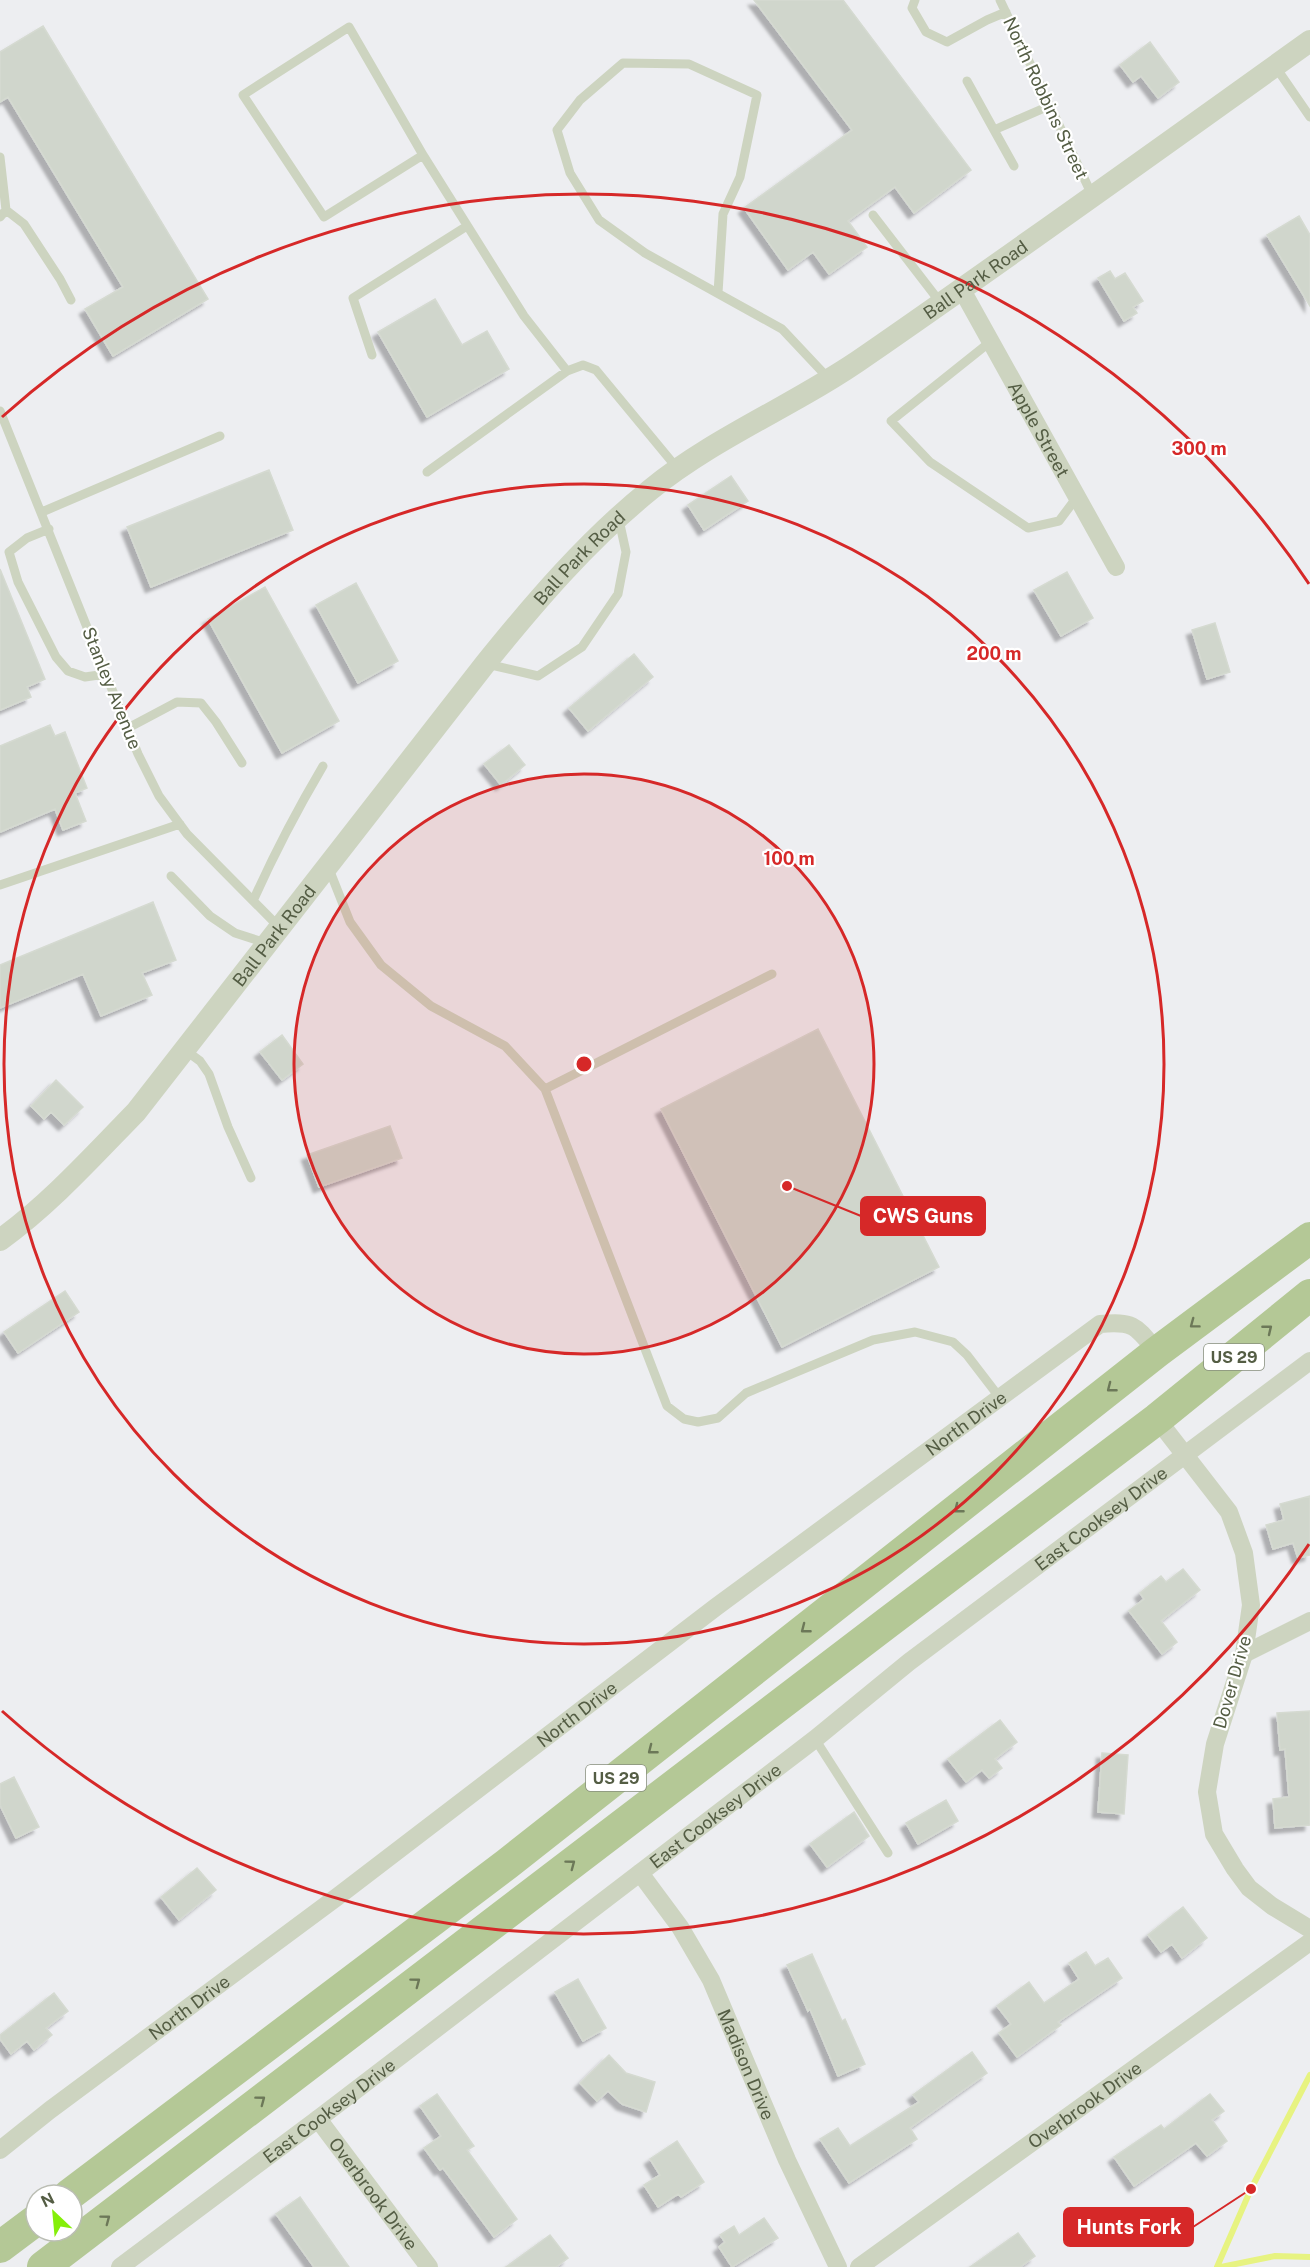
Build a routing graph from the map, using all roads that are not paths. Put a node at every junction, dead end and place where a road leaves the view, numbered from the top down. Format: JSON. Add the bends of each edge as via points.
{"nodes":[{"id":1,"x":915,"y":0,"type":"edge"},
{"id":2,"x":1000,"y":0,"type":"edge"},
{"id":3,"x":1006,"y":12,"type":"junction"},
{"id":4,"x":1310,"y":41,"type":"edge"},
{"id":5,"x":1275,"y":66,"type":"junction"},
{"id":6,"x":966,"y":81,"type":"dead end"},
{"id":7,"x":1050,"y":106,"type":"junction"},
{"id":8,"x":1310,"y":117,"type":"edge"},
{"id":9,"x":994,"y":130,"type":"junction"},
{"id":10,"x":423,"y":155,"type":"junction"},
{"id":11,"x":0,"y":157,"type":"edge"},
{"id":12,"x":1014,"y":166,"type":"dead end"},
{"id":13,"x":1093,"y":197,"type":"junction"},
{"id":14,"x":3,"y":213,"type":"edge"},
{"id":15,"x":873,"y":215,"type":"dead end"},
{"id":16,"x":467,"y":226,"type":"junction"},
{"id":17,"x":962,"y":290,"type":"junction"},
{"id":18,"x":718,"y":293,"type":"junction"},
{"id":19,"x":71,"y":300,"type":"dead end"},
{"id":20,"x":942,"y":304,"type":"junction"},
{"id":21,"x":990,"y":342,"type":"junction"},
{"id":22,"x":372,"y":355,"type":"dead end"},
{"id":23,"x":567,"y":371,"type":"junction"},
{"id":24,"x":830,"y":381,"type":"junction"},
{"id":25,"x":0,"y":411,"type":"edge"},
{"id":26,"x":220,"y":436,"type":"dead end"},
{"id":27,"x":679,"y":470,"type":"junction"},
{"id":28,"x":427,"y":472,"type":"dead end"},
{"id":29,"x":1077,"y":497,"type":"junction"},
{"id":30,"x":42,"y":512,"type":"junction"},
{"id":31,"x":618,"y":518,"type":"junction"},
{"id":32,"x":49,"y":529,"type":"junction"},
{"id":33,"x":4,"y":553,"type":"edge"},
{"id":34,"x":1116,"y":567,"type":"dead end"},
{"id":35,"x":485,"y":664,"type":"junction"},
{"id":36,"x":106,"y":674,"type":"junction"},
{"id":37,"x":128,"y":728,"type":"junction"},
{"id":38,"x":242,"y":763,"type":"dead end"},
{"id":39,"x":323,"y":766,"type":"dead end"},
{"id":40,"x":180,"y":824,"type":"junction"},
{"id":41,"x":328,"y":867,"type":"junction"},
{"id":42,"x":171,"y":876,"type":"dead end"},
{"id":43,"x":0,"y":885,"type":"edge"},
{"id":44,"x":253,"y":901,"type":"junction"},
{"id":45,"x":274,"y":936,"type":"junction"},
{"id":46,"x":772,"y":975,"type":"dead end"},
{"id":47,"x":185,"y":1050,"type":"junction"},
{"id":48,"x":545,"y":1089,"type":"junction"},
{"id":49,"x":251,"y":1178,"type":"dead end"},
{"id":50,"x":1310,"y":1238,"type":"edge"},
{"id":51,"x":0,"y":1240,"type":"edge"},
{"id":52,"x":1310,"y":1295,"type":"edge"},
{"id":53,"x":1157,"y":1352,"type":"junction"},
{"id":54,"x":1310,"y":1361,"type":"edge"},
{"id":55,"x":1000,"y":1398,"type":"junction"},
{"id":56,"x":1157,"y":1419,"type":"junction"},
{"id":57,"x":1187,"y":1455,"type":"junction"},
{"id":58,"x":1310,"y":1621,"type":"edge"},
{"id":59,"x":1244,"y":1654,"type":"junction"},
{"id":60,"x":815,"y":1738,"type":"junction"},
{"id":61,"x":888,"y":1853,"type":"dead end"},
{"id":62,"x":640,"y":1873,"type":"junction"},
{"id":63,"x":1310,"y":1929,"type":"edge"},
{"id":64,"x":1310,"y":1942,"type":"edge"},
{"id":65,"x":318,"y":2120,"type":"junction"},
{"id":66,"x":0,"y":2150,"type":"edge"},
{"id":67,"x":84,"y":2184,"type":"edge"},
{"id":68,"x":24,"y":2229,"type":"edge"},
{"id":69,"x":0,"y":2247,"type":"edge"},
{"id":70,"x":43,"y":2267,"type":"edge"},
{"id":71,"x":120,"y":2267,"type":"edge"},
{"id":72,"x":429,"y":2267,"type":"edge"},
{"id":73,"x":838,"y":2267,"type":"edge"},
{"id":74,"x":859,"y":2267,"type":"edge"}],
"edges":[{"from":1,"to":3,"type":"lane","via":[[912,8],[926,32],[947,42]]},
{"from":2,"to":3,"type":"lane","name":"North Robbins Street"},
{"from":3,"to":7,"type":"lane","name":"North Robbins Street"},
{"from":4,"to":5,"type":"street","name":"Ball Park Road"},
{"from":5,"to":8,"type":"lane"},
{"from":5,"to":13,"type":"street","name":"Ball Park Road"},
{"from":6,"to":9,"type":"lane"},
{"from":7,"to":9,"type":"lane"},
{"from":7,"to":13,"type":"lane","name":"North Robbins Street"},
{"from":9,"to":12,"type":"lane"},
{"from":10,"to":10,"type":"lane","via":[[349,27],[243,95],[324,217]]},
{"from":10,"to":16,"type":"lane"},
{"from":11,"to":14,"type":"lane"},
{"from":13,"to":17,"type":"street","name":"Ball Park Road"},
{"from":14,"to":19,"type":"lane","via":[[24,224]]},
{"from":15,"to":20,"type":"lane"},
{"from":16,"to":22,"type":"lane","via":[[353,298]]},
{"from":16,"to":23,"type":"lane","via":[[524,316]]},
{"from":17,"to":20,"type":"street","name":"Ball Park Road"},
{"from":17,"to":21,"type":"street","name":"Apple Street"},
{"from":18,"to":18,"type":"lane","via":[[645,253],[599,220],[570,173],[556,130],[580,100],[623,63],[689,64],[757,95],[740,177],[723,214]]},
{"from":18,"to":24,"type":"lane","via":[[782,329]]},
{"from":20,"to":24,"type":"street","name":"Ball Park Road"},
{"from":21,"to":29,"type":"street","name":"Apple Street"},
{"from":21,"to":29,"type":"lane","via":[[891,422],[930,462],[1028,528],[1059,520]]},
{"from":23,"to":27,"type":"lane","via":[[583,365],[596,370]]},
{"from":23,"to":28,"type":"lane"},
{"from":24,"to":27,"type":"street","name":"Ball Park Road","via":[[707,450]]},
{"from":25,"to":30,"type":"lane","name":"Stanley Avenue"},
{"from":26,"to":30,"type":"lane"},
{"from":27,"to":31,"type":"street","name":"Ball Park Road"},
{"from":29,"to":34,"type":"street","name":"Apple Street"},
{"from":30,"to":32,"type":"lane","name":"Stanley Avenue"},
{"from":31,"to":35,"type":"street","name":"Ball Park Road","via":[[533,604]]},
{"from":31,"to":35,"type":"lane","via":[[626,552],[618,594],[582,647],[538,676]]},
{"from":32,"to":33,"type":"lane"},
{"from":32,"to":36,"type":"lane","name":"Stanley Avenue"},
{"from":33,"to":36,"type":"lane","via":[[56,657],[68,671],[85,676]]},
{"from":35,"to":41,"type":"street","name":"Ball Park Road"},
{"from":36,"to":37,"type":"lane","name":"Stanley Avenue"},
{"from":37,"to":38,"type":"lane","via":[[177,702],[201,703]]},
{"from":37,"to":40,"type":"lane","name":"Stanley Avenue","via":[[159,796]]},
{"from":39,"to":44,"type":"lane"},
{"from":40,"to":43,"type":"lane"},
{"from":40,"to":44,"type":"lane","name":"Stanley Avenue"},
{"from":41,"to":45,"type":"street","name":"Ball Park Road"},
{"from":41,"to":48,"type":"lane","via":[[350,922],[381,965],[431,1006],[505,1046]]},
{"from":42,"to":45,"type":"lane","via":[[210,916],[235,933]]},
{"from":44,"to":45,"type":"lane","name":"Stanley Avenue"},
{"from":45,"to":47,"type":"street","name":"Ball Park Road"},
{"from":46,"to":48,"type":"lane"},
{"from":47,"to":49,"type":"lane","via":[[209,1074]]},
{"from":47,"to":51,"type":"street","name":"Ball Park Road","via":[[136,1112],[79,1170]]},
{"from":48,"to":55,"type":"lane","via":[[667,1406],[684,1419],[698,1422],[718,1418],[746,1393],[873,1340],[915,1332],[953,1342]]},
{"from":50,"to":53,"type":"highway","number":"US 29","one_way":true},
{"from":56,"to":52,"type":"highway","number":"US 29","one_way":true},
{"from":53,"to":55,"type":"street","name":"North Drive","via":[[1137,1328],[1121,1322],[1100,1324]]},
{"from":53,"to":67,"type":"highway","number":"US 29","one_way":true,"via":[[507,1864]]},
{"from":54,"to":57,"type":"street","name":"East Cooksey Drive"},
{"from":55,"to":66,"type":"street","name":"North Drive","via":[[716,1607]]},
{"from":56,"to":57,"type":"street","name":"Dover Drive"},
{"from":70,"to":56,"type":"highway","number":"US 29","one_way":true},
{"from":57,"to":59,"type":"street","name":"Dover Drive","via":[[1229,1512],[1244,1553],[1251,1605]]},
{"from":57,"to":60,"type":"street","name":"East Cooksey Drive","via":[[909,1662]]},
{"from":58,"to":59,"type":"street"},
{"from":59,"to":63,"type":"street","name":"Dover Drive","via":[[1215,1744],[1208,1792],[1214,1834],[1249,1888]]},
{"from":60,"to":61,"type":"lane"},
{"from":60,"to":62,"type":"street","name":"East Cooksey Drive"},
{"from":62,"to":65,"type":"street","name":"East Cooksey Drive"},
{"from":62,"to":73,"type":"street","name":"Madison Drive","via":[[680,1927],[711,1980],[787,2160]]},
{"from":64,"to":74,"type":"street","name":"Overbrook Drive"},
{"from":65,"to":71,"type":"street","name":"East Cooksey Drive"},
{"from":65,"to":72,"type":"street","name":"Overbrook Drive"},
{"from":68,"to":69,"type":"highway"}]}
